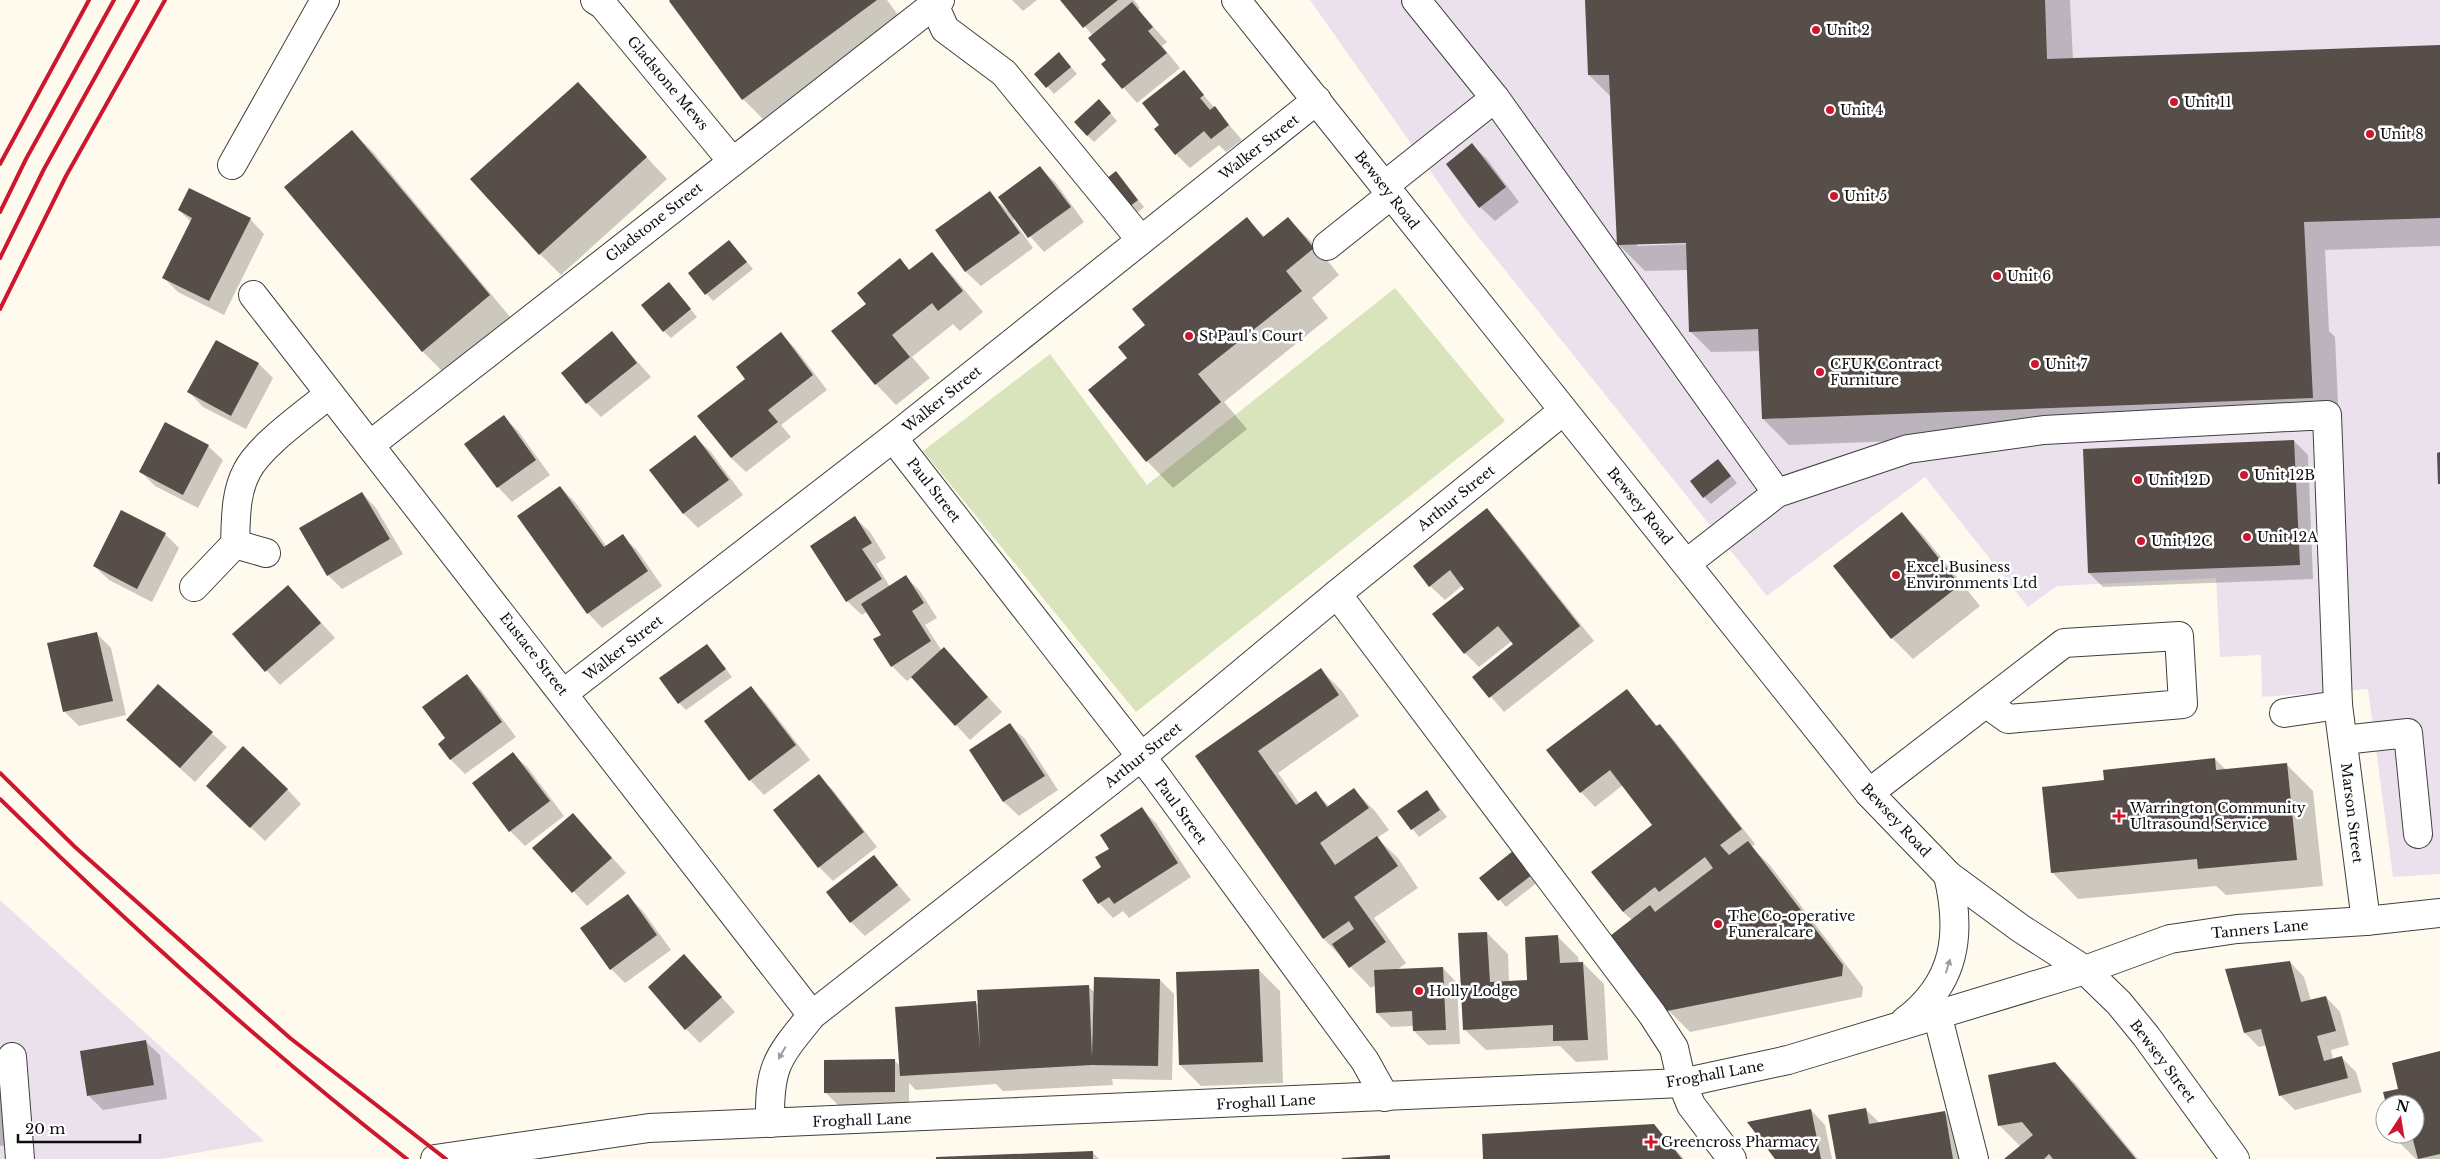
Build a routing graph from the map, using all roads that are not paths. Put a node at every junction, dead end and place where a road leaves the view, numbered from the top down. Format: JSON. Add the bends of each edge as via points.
{"nodes":[{"id":1,"x":325,"y":0,"type":"edge"},
{"id":2,"x":1236,"y":0,"type":"edge"},
{"id":3,"x":1416,"y":0,"type":"edge"},
{"id":4,"x":603,"y":2,"type":"edge"},
{"id":5,"x":935,"y":2,"type":"edge"},
{"id":6,"x":1495,"y":98,"type":"junction"},
{"id":7,"x":1317,"y":100,"type":"junction"},
{"id":8,"x":732,"y":161,"type":"junction"},
{"id":9,"x":232,"y":165,"type":"dead end"},
{"id":10,"x":1387,"y":190,"type":"junction"},
{"id":11,"x":1141,"y":240,"type":"junction"},
{"id":12,"x":1327,"y":246,"type":"dead end"},
{"id":13,"x":253,"y":295,"type":"dead end"},
{"id":14,"x":329,"y":394,"type":"junction"},
{"id":15,"x":1563,"y":411,"type":"junction"},
{"id":16,"x":893,"y":438,"type":"junction"},
{"id":17,"x":370,"y":445,"type":"junction"},
{"id":18,"x":1777,"y":493,"type":"junction"},
{"id":19,"x":235,"y":544,"type":"junction"},
{"id":20,"x":266,"y":553,"type":"dead end"},
{"id":21,"x":1687,"y":563,"type":"junction"},
{"id":22,"x":194,"y":587,"type":"dead end"},
{"id":23,"x":1337,"y":594,"type":"junction"},
{"id":24,"x":564,"y":693,"type":"junction"},
{"id":25,"x":1987,"y":704,"type":"junction"},
{"id":26,"x":2338,"y":705,"type":"junction"},
{"id":27,"x":2284,"y":713,"type":"dead end"},
{"id":28,"x":2343,"y":740,"type":"junction"},
{"id":29,"x":1141,"y":757,"type":"junction"},
{"id":30,"x":1869,"y":793,"type":"junction"},
{"id":31,"x":2418,"y":834,"type":"dead end"},
{"id":32,"x":1948,"y":875,"type":"junction"},
{"id":33,"x":2440,"y":913,"type":"edge"},
{"id":34,"x":2366,"y":921,"type":"junction"},
{"id":35,"x":2084,"y":970,"type":"junction"},
{"id":36,"x":1935,"y":1005,"type":"junction"},
{"id":37,"x":812,"y":1015,"type":"junction"},
{"id":38,"x":12,"y":1057,"type":"dead end"},
{"id":39,"x":1682,"y":1083,"type":"junction"},
{"id":40,"x":1385,"y":1097,"type":"junction"},
{"id":41,"x":770,"y":1123,"type":"junction"},
{"id":42,"x":20,"y":1159,"type":"edge"},
{"id":43,"x":435,"y":1159,"type":"edge"},
{"id":44,"x":1732,"y":1159,"type":"edge"},
{"id":45,"x":1974,"y":1159,"type":"edge"},
{"id":46,"x":2235,"y":1159,"type":"edge"}],
"edges":[{"from":1,"to":9,"type":"street"},
{"from":2,"to":7,"type":"street","name":"Bewsey Road"},
{"from":3,"to":6,"type":"street"},
{"from":4,"to":8,"type":"street","name":"Gladstone Mews"},
{"from":5,"to":8,"type":"street","name":"Gladstone Street"},
{"from":5,"to":11,"type":"street","via":[[945,29],[1004,73]]},
{"from":6,"to":10,"type":"street"},
{"from":6,"to":18,"type":"street"},
{"from":7,"to":10,"type":"street","name":"Bewsey Road"},
{"from":7,"to":11,"type":"street","name":"Walker Street"},
{"from":8,"to":17,"type":"street","name":"Gladstone Street"},
{"from":10,"to":12,"type":"street"},
{"from":10,"to":15,"type":"street","name":"Bewsey Road"},
{"from":11,"to":16,"type":"street","name":"Walker Street"},
{"from":13,"to":14,"type":"street","name":"Eustace Street"},
{"from":14,"to":17,"type":"street","name":"Eustace Street"},
{"from":14,"to":19,"type":"street","via":[[257,456],[246,471],[239,491]]},
{"from":15,"to":21,"type":"street","name":"Bewsey Road"},
{"from":15,"to":23,"type":"street","name":"Arthur Street"},
{"from":16,"to":24,"type":"street","name":"Walker Street"},
{"from":16,"to":29,"type":"street","name":"Paul Street"},
{"from":17,"to":24,"type":"street","name":"Eustace Street"},
{"from":18,"to":21,"type":"street"},
{"from":18,"to":26,"type":"street","name":"Marson Street","via":[[1908,449],[2044,430],[2327,415]]},
{"from":19,"to":20,"type":"street"},
{"from":19,"to":22,"type":"street"},
{"from":21,"to":30,"type":"street","name":"Bewsey Road"},
{"from":23,"to":29,"type":"street","name":"Arthur Street"},
{"from":23,"to":39,"type":"street","via":[[1652,1014],[1674,1048]]},
{"from":24,"to":37,"type":"street","name":"Eustace Street"},
{"from":25,"to":25,"type":"street","via":[[2064,644],[2179,636],[2183,704],[2008,719]]},
{"from":25,"to":30,"type":"street"},
{"from":26,"to":27,"type":"street"},
{"from":26,"to":28,"type":"street","name":"Marson Street"},
{"from":28,"to":31,"type":"street","via":[[2408,733]]},
{"from":28,"to":34,"type":"street","name":"Marson Street"},
{"from":29,"to":37,"type":"street","name":"Arthur Street"},
{"from":29,"to":40,"type":"street","name":"Paul Street","via":[[1365,1061]]},
{"from":30,"to":32,"type":"street","name":"Bewsey Road"},
{"from":32,"to":35,"type":"street","name":"Bewsey Road"},
{"from":36,"to":32,"type":"street","one_way":true,"via":[[1950,962],[1953,942],[1955,915]]},
{"from":33,"to":34,"type":"street","name":"Tanners Lane"},
{"from":34,"to":35,"type":"street","name":"Tanners Lane","via":[[2238,929],[2170,939]]},
{"from":35,"to":36,"type":"street"},
{"from":35,"to":46,"type":"street","name":"Bewsey Street","via":[[2119,1003],[2146,1036]]},
{"from":36,"to":39,"type":"street","name":"Froghall Lane","via":[[1917,1012],[1895,1028],[1788,1060]]},
{"from":36,"to":45,"type":"street"},
{"from":37,"to":41,"type":"street","name":"Arthur Street","one_way":true,"via":[[783,1051],[774,1070],[770,1085]]},
{"from":38,"to":42,"type":"street"},
{"from":39,"to":40,"type":"street","name":"Froghall Lane"},
{"from":39,"to":44,"type":"street","via":[[1690,1105]]},
{"from":40,"to":41,"type":"street","name":"Froghall Lane"},
{"from":41,"to":43,"type":"street","name":"Froghall Lane","via":[[649,1128]]}]}
